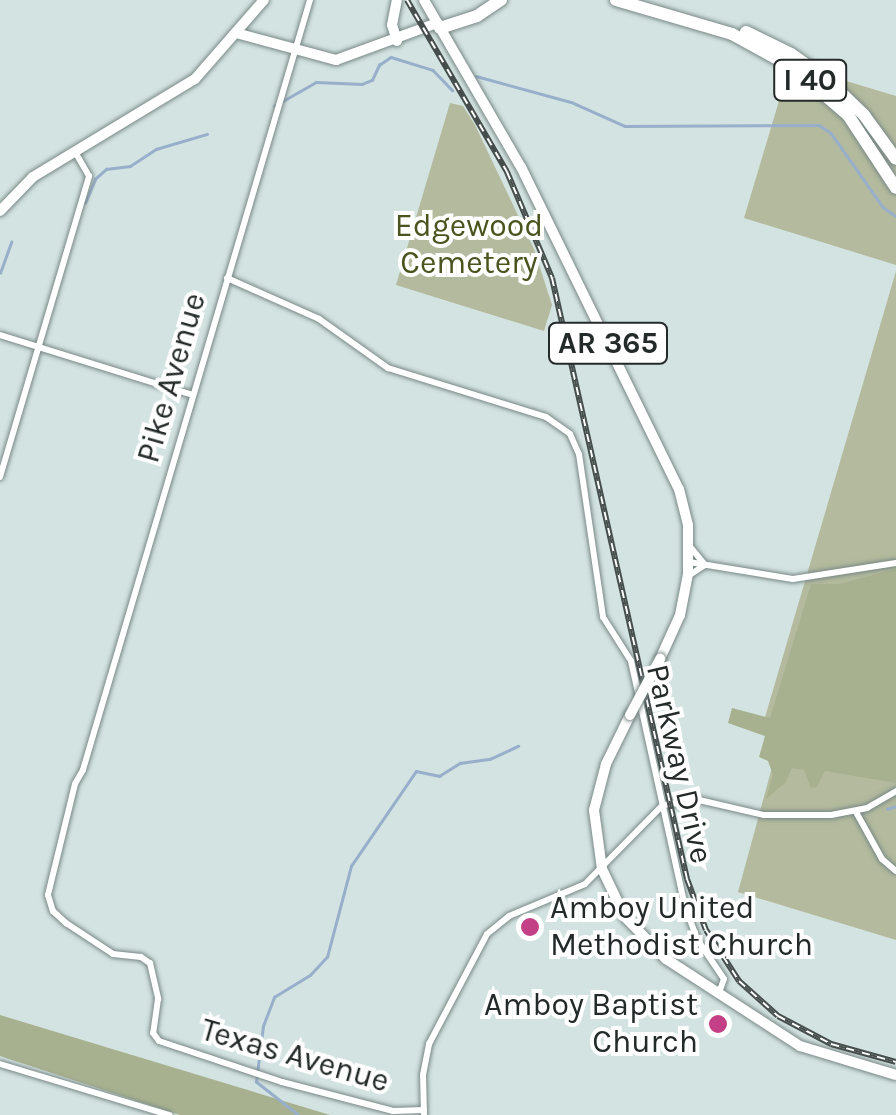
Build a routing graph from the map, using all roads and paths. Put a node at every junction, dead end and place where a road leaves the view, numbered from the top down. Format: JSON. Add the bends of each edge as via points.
{"nodes":[{"id":1,"x":264,"y":0,"type":"edge"},
{"id":2,"x":310,"y":0,"type":"edge"},
{"id":3,"x":397,"y":0,"type":"edge"},
{"id":4,"x":424,"y":0,"type":"edge"},
{"id":5,"x":478,"y":0,"type":"edge"},
{"id":6,"x":501,"y":0,"type":"edge"},
{"id":7,"x":616,"y":0,"type":"edge"},
{"id":8,"x":644,"y":0,"type":"edge"},
{"id":9,"x":664,"y":10,"type":"junction"},
{"id":10,"x":688,"y":17,"type":"junction"},
{"id":11,"x":247,"y":19,"type":"junction"},
{"id":12,"x":438,"y":25,"type":"junction"},
{"id":13,"x":232,"y":38,"type":"junction"},
{"id":14,"x":252,"y":38,"type":"junction"},
{"id":15,"x":397,"y":41,"type":"junction"},
{"id":16,"x":295,"y":51,"type":"junction"},
{"id":17,"x":74,"y":151,"type":"junction"},
{"id":18,"x":896,"y":160,"type":"edge"},
{"id":19,"x":896,"y":188,"type":"edge"},
{"id":20,"x":0,"y":211,"type":"edge"},
{"id":21,"x":230,"y":268,"type":"junction"},
{"id":22,"x":228,"y":278,"type":"junction"},
{"id":23,"x":240,"y":282,"type":"junction"},
{"id":24,"x":224,"y":291,"type":"junction"},
{"id":25,"x":0,"y":336,"type":"edge"},
{"id":26,"x":38,"y":348,"type":"junction"},
{"id":27,"x":193,"y":395,"type":"junction"},
{"id":28,"x":0,"y":478,"type":"edge"},
{"id":29,"x":689,"y":545,"type":"junction"},
{"id":30,"x":688,"y":562,"type":"junction"},
{"id":31,"x":896,"y":564,"type":"edge"},
{"id":32,"x":705,"y":566,"type":"junction"},
{"id":33,"x":688,"y":577,"type":"junction"},
{"id":34,"x":896,"y":791,"type":"edge"},
{"id":35,"x":872,"y":806,"type":"junction"},
{"id":36,"x":661,"y":811,"type":"junction"},
{"id":37,"x":856,"y":812,"type":"junction"},
{"id":38,"x":833,"y":815,"type":"junction"},
{"id":39,"x":863,"y":827,"type":"junction"},
{"id":40,"x":614,"y":857,"type":"junction"},
{"id":41,"x":598,"y":865,"type":"junction"},
{"id":42,"x":896,"y":871,"type":"edge"},
{"id":43,"x":719,"y":994,"type":"junction"},
{"id":44,"x":154,"y":1037,"type":"joint"},
{"id":45,"x":0,"y":1064,"type":"edge"},
{"id":46,"x":896,"y":1075,"type":"edge"},
{"id":47,"x":424,"y":1113,"type":"edge"},
{"id":48,"x":169,"y":1115,"type":"edge"}],
"edges":[{"from":1,"to":11,"type":"main road"},
{"from":2,"to":16,"type":"street","name":"Pike Avenue"},
{"from":3,"to":15,"type":"main road"},
{"from":4,"to":12,"type":"main road","number":"AR 365"},
{"from":5,"to":12,"type":"highway","via":[[466,15]]},
{"from":6,"to":12,"type":"highway","via":[[468,20]]},
{"from":7,"to":9,"type":"highway","number":"I 40"},
{"from":8,"to":9,"type":"highway","number":"I 40"},
{"from":9,"to":10,"type":"highway","number":"I 40"},
{"from":10,"to":18,"type":"highway","number":"I 40","via":[[748,32],[809,66],[856,107]]},
{"from":10,"to":19,"type":"highway","number":"I 40","via":[[753,44],[814,84],[858,128]]},
{"from":11,"to":13,"type":"main road"},
{"from":11,"to":14,"type":"main road"},
{"from":12,"to":15,"type":"main road"},
{"from":12,"to":29,"type":"main road","number":"AR 365","via":[[518,162],[671,471]]},
{"from":13,"to":14,"type":"main road"},
{"from":13,"to":17,"type":"main road","via":[[194,79]]},
{"from":14,"to":16,"type":"main road"},
{"from":15,"to":16,"type":"main road","via":[[342,60]]},
{"from":16,"to":21,"type":"street","name":"Pike Avenue"},
{"from":17,"to":20,"type":"main road","via":[[26,182]]},
{"from":17,"to":26,"type":"street","via":[[90,176]]},
{"from":21,"to":22,"type":"street","name":"Pike Avenue"},
{"from":21,"to":23,"type":"street","name":"Parkway Drive"},
{"from":22,"to":23,"type":"street","name":"Parkway Drive"},
{"from":22,"to":24,"type":"street","name":"Pike Avenue"},
{"from":23,"to":24,"type":"street"},
{"from":23,"to":36,"type":"street","name":"Parkway Drive","via":[[319,319],[382,365],[546,417],[570,434],[603,617],[629,656]]},
{"from":24,"to":27,"type":"street","name":"Pike Avenue"},
{"from":25,"to":26,"type":"street"},
{"from":26,"to":27,"type":"street"},
{"from":26,"to":28,"type":"street"},
{"from":27,"to":44,"type":"street","name":"Pike Avenue","via":[[49,884],[59,918],[111,953],[150,963],[158,999]]},
{"from":29,"to":30,"type":"main road","number":"AR 365"},
{"from":29,"to":32,"type":"street"},
{"from":30,"to":32,"type":"street"},
{"from":30,"to":33,"type":"main road","number":"AR 365"},
{"from":31,"to":32,"type":"street","via":[[804,579]]},
{"from":32,"to":33,"type":"street"},
{"from":33,"to":41,"type":"main road","number":"AR 365","bridge":true,"via":[[680,615],[606,764],[594,803]]},
{"from":34,"to":35,"type":"street"},
{"from":35,"to":37,"type":"street"},
{"from":35,"to":39,"type":"street"},
{"from":36,"to":38,"type":"street","via":[[695,800],[774,816]]},
{"from":36,"to":40,"type":"street"},
{"from":36,"to":43,"type":"street","name":"Parkway Drive","via":[[691,926],[724,978]]},
{"from":37,"to":38,"type":"street"},
{"from":37,"to":39,"type":"street"},
{"from":38,"to":39,"type":"street"},
{"from":39,"to":42,"type":"street"},
{"from":40,"to":41,"type":"street"},
{"from":40,"to":41,"type":"street"},
{"from":41,"to":43,"type":"main road","number":"AR 365","via":[[644,940]]},
{"from":41,"to":47,"type":"street","via":[[571,893],[505,918],[486,934],[428,1048]]},
{"from":43,"to":46,"type":"main road","number":"AR 365","via":[[810,1051]]},
{"from":44,"to":47,"type":"street","name":"Texas Avenue","via":[[393,1111]]},
{"from":45,"to":48,"type":"street"}]}
